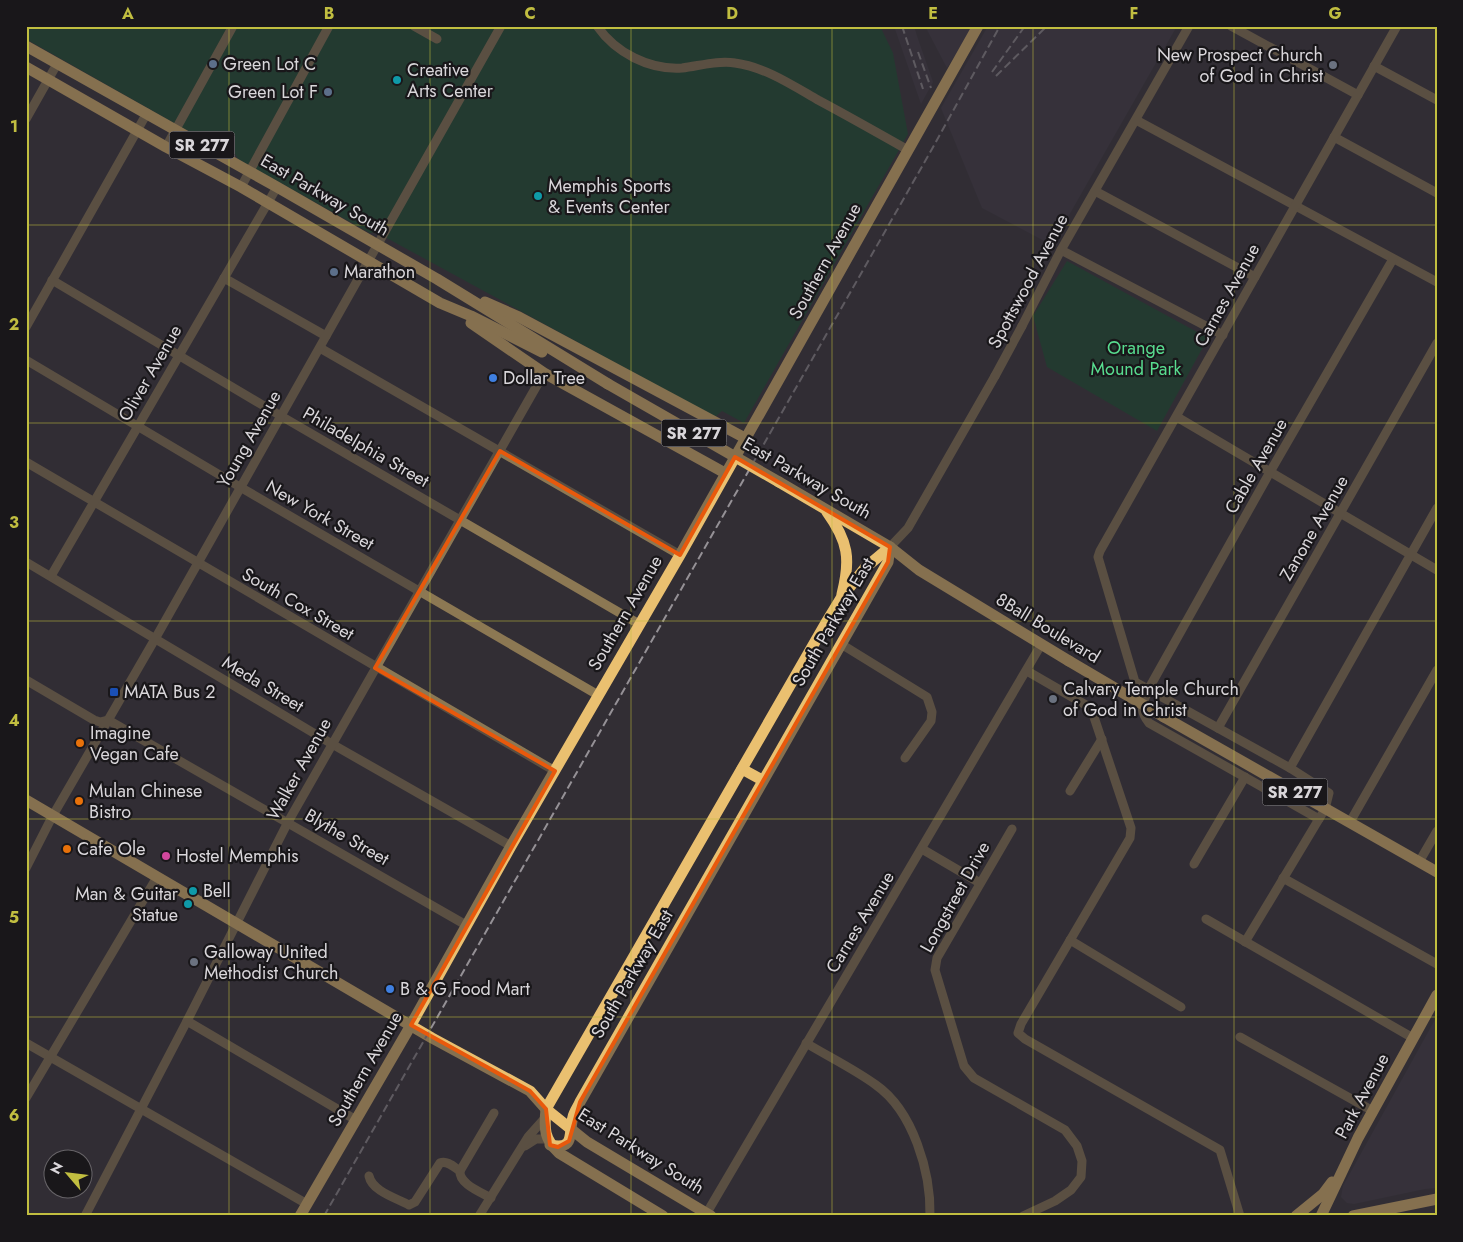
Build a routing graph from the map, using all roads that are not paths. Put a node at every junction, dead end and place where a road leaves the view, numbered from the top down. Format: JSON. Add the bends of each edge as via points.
{"nodes":[{"id":1,"x":233,"y":26,"type":"edge"},
{"id":2,"x":330,"y":26,"type":"edge"},
{"id":3,"x":414,"y":26,"type":"edge"},
{"id":4,"x":502,"y":26,"type":"edge"},
{"id":5,"x":597,"y":26,"type":"edge"},
{"id":6,"x":978,"y":26,"type":"edge"},
{"id":7,"x":1190,"y":26,"type":"edge"},
{"id":8,"x":1231,"y":26,"type":"edge"},
{"id":9,"x":1397,"y":26,"type":"edge"},
{"id":10,"x":437,"y":39,"type":"dead end"},
{"id":11,"x":26,"y":46,"type":"edge"},
{"id":12,"x":57,"y":64,"type":"junction"},
{"id":13,"x":1374,"y":66,"type":"junction"},
{"id":14,"x":26,"y":67,"type":"edge"},
{"id":15,"x":48,"y":80,"type":"junction"},
{"id":16,"x":1358,"y":95,"type":"junction"},
{"id":17,"x":1437,"y":100,"type":"edge"},
{"id":18,"x":147,"y":113,"type":"junction"},
{"id":19,"x":26,"y":119,"type":"edge"},
{"id":20,"x":1136,"y":120,"type":"junction"},
{"id":21,"x":176,"y":129,"type":"junction"},
{"id":22,"x":137,"y":130,"type":"junction"},
{"id":23,"x":1334,"y":137,"type":"junction"},
{"id":24,"x":166,"y":147,"type":"junction"},
{"id":25,"x":908,"y":150,"type":"junction"},
{"id":26,"x":250,"y":172,"type":"junction"},
{"id":27,"x":241,"y":187,"type":"junction"},
{"id":28,"x":277,"y":187,"type":"junction"},
{"id":29,"x":1095,"y":191,"type":"junction"},
{"id":30,"x":1437,"y":193,"type":"edge"},
{"id":31,"x":268,"y":203,"type":"junction"},
{"id":32,"x":1295,"y":206,"type":"junction"},
{"id":33,"x":377,"y":246,"type":"junction"},
{"id":34,"x":1061,"y":250,"type":"junction"},
{"id":35,"x":1393,"y":259,"type":"junction"},
{"id":36,"x":368,"y":262,"type":"junction"},
{"id":37,"x":224,"y":278,"type":"junction"},
{"id":38,"x":1255,"y":278,"type":"junction"},
{"id":39,"x":437,"y":279,"type":"junction"},
{"id":40,"x":52,"y":280,"type":"junction"},
{"id":41,"x":1437,"y":282,"type":"edge"},
{"id":42,"x":440,"y":303,"type":"junction"},
{"id":43,"x":26,"y":327,"type":"edge"},
{"id":44,"x":1223,"y":335,"type":"junction"},
{"id":45,"x":326,"y":336,"type":"junction"},
{"id":46,"x":1437,"y":343,"type":"edge"},
{"id":47,"x":320,"y":348,"type":"junction"},
{"id":48,"x":180,"y":355,"type":"junction"},
{"id":49,"x":26,"y":360,"type":"edge"},
{"id":50,"x":544,"y":373,"type":"junction"},
{"id":51,"x":605,"y":383,"type":"junction"},
{"id":52,"x":281,"y":416,"type":"junction"},
{"id":53,"x":1176,"y":417,"type":"junction"},
{"id":54,"x":138,"y":426,"type":"junction"},
{"id":55,"x":745,"y":438,"type":"junction"},
{"id":56,"x":500,"y":451,"type":"junction"},
{"id":57,"x":26,"y":462,"type":"edge"},
{"id":58,"x":1270,"y":472,"type":"junction"},
{"id":59,"x":725,"y":474,"type":"junction"},
{"id":60,"x":240,"y":487,"type":"junction"},
{"id":61,"x":94,"y":502,"type":"junction"},
{"id":62,"x":822,"y":506,"type":"junction"},
{"id":63,"x":1437,"y":508,"type":"edge"},
{"id":64,"x":1340,"y":513,"type":"junction"},
{"id":65,"x":460,"y":520,"type":"junction"},
{"id":66,"x":890,"y":547,"type":"junction"},
{"id":67,"x":1410,"y":554,"type":"junction"},
{"id":68,"x":680,"y":555,"type":"junction"},
{"id":69,"x":26,"y":562,"type":"edge"},
{"id":70,"x":198,"y":564,"type":"junction"},
{"id":71,"x":1437,"y":570,"type":"edge"},
{"id":72,"x":51,"y":576,"type":"junction"},
{"id":73,"x":420,"y":591,"type":"junction"},
{"id":74,"x":841,"y":598,"type":"junction"},
{"id":75,"x":639,"y":624,"type":"junction"},
{"id":76,"x":155,"y":639,"type":"junction"},
{"id":77,"x":841,"y":644,"type":"junction"},
{"id":78,"x":1042,"y":645,"type":"junction"},
{"id":79,"x":375,"y":668,"type":"junction"},
{"id":80,"x":1027,"y":670,"type":"junction"},
{"id":81,"x":1437,"y":670,"type":"edge"},
{"id":82,"x":26,"y":680,"type":"edge"},
{"id":83,"x":1148,"y":690,"type":"junction"},
{"id":84,"x":598,"y":695,"type":"junction"},
{"id":85,"x":108,"y":720,"type":"junction"},
{"id":86,"x":1218,"y":728,"type":"junction"},
{"id":87,"x":1102,"y":739,"type":"junction"},
{"id":88,"x":332,"y":744,"type":"junction"},
{"id":89,"x":906,"y":758,"type":"dead end"},
{"id":90,"x":1290,"y":768,"type":"junction"},
{"id":91,"x":742,"y":769,"type":"junction"},
{"id":92,"x":555,"y":771,"type":"junction"},
{"id":93,"x":1245,"y":777,"type":"junction"},
{"id":94,"x":762,"y":780,"type":"junction"},
{"id":95,"x":1070,"y":791,"type":"dead end"},
{"id":96,"x":26,"y":800,"type":"edge"},
{"id":97,"x":1325,"y":809,"type":"junction"},
{"id":98,"x":52,"y":817,"type":"junction"},
{"id":99,"x":1319,"y":819,"type":"junction"},
{"id":100,"x":288,"y":822,"type":"junction"},
{"id":101,"x":1350,"y":822,"type":"junction"},
{"id":102,"x":1012,"y":829,"type":"dead end"},
{"id":103,"x":1437,"y":831,"type":"edge"},
{"id":104,"x":511,"y":846,"type":"junction"},
{"id":105,"x":922,"y":850,"type":"junction"},
{"id":106,"x":1194,"y":864,"type":"dead end"},
{"id":107,"x":1427,"y":867,"type":"edge"},
{"id":108,"x":26,"y":868,"type":"edge"},
{"id":109,"x":157,"y":877,"type":"junction"},
{"id":110,"x":1283,"y":878,"type":"junction"},
{"id":111,"x":980,"y":884,"type":"junction"},
{"id":112,"x":1206,"y":919,"type":"dead end"},
{"id":113,"x":236,"y":924,"type":"junction"},
{"id":114,"x":466,"y":925,"type":"junction"},
{"id":115,"x":1070,"y":940,"type":"junction"},
{"id":116,"x":1245,"y":942,"type":"junction"},
{"id":117,"x":1437,"y":964,"type":"edge"},
{"id":118,"x":1437,"y":995,"type":"edge"},
{"id":119,"x":1181,"y":1007,"type":"dead end"},
{"id":120,"x":187,"y":1021,"type":"junction"},
{"id":121,"x":411,"y":1025,"type":"junction"},
{"id":122,"x":1240,"y":1037,"type":"dead end"},
{"id":123,"x":1413,"y":1038,"type":"junction"},
{"id":124,"x":26,"y":1043,"type":"edge"},
{"id":125,"x":806,"y":1043,"type":"junction"},
{"id":126,"x":51,"y":1057,"type":"junction"},
{"id":127,"x":26,"y":1098,"type":"edge"},
{"id":128,"x":142,"y":1109,"type":"junction"},
{"id":129,"x":1372,"y":1111,"type":"junction"},
{"id":130,"x":494,"y":1112,"type":"dead end"},
{"id":131,"x":546,"y":1114,"type":"junction"},
{"id":132,"x":356,"y":1120,"type":"junction"},
{"id":133,"x":572,"y":1130,"type":"junction"},
{"id":134,"x":548,"y":1142,"type":"junction"},
{"id":135,"x":523,"y":1148,"type":"junction"},
{"id":136,"x":1346,"y":1163,"type":"junction"},
{"id":137,"x":460,"y":1171,"type":"junction"},
{"id":138,"x":369,"y":1176,"type":"dead end"},
{"id":139,"x":491,"y":1198,"type":"junction"},
{"id":140,"x":1437,"y":1199,"type":"edge"},
{"id":141,"x":307,"y":1204,"type":"junction"},
{"id":142,"x":708,"y":1215,"type":"edge"},
{"id":143,"x":85,"y":1216,"type":"edge"},
{"id":144,"x":300,"y":1216,"type":"edge"},
{"id":145,"x":479,"y":1216,"type":"edge"},
{"id":146,"x":663,"y":1216,"type":"edge"},
{"id":147,"x":930,"y":1216,"type":"edge"},
{"id":148,"x":1022,"y":1216,"type":"edge"},
{"id":149,"x":1240,"y":1216,"type":"edge"},
{"id":150,"x":1296,"y":1216,"type":"edge"},
{"id":151,"x":1321,"y":1216,"type":"edge"},
{"id":152,"x":1353,"y":1216,"type":"edge"}],
"edges":[{"from":1,"to":21,"type":"street"},
{"from":2,"to":26,"type":"street"},
{"from":3,"to":10,"type":"street"},
{"from":4,"to":33,"type":"street","name":"Young Avenue"},
{"from":5,"to":25,"type":"street","via":[[608,40],[633,59],[665,68],[734,63],[766,72]]},
{"from":6,"to":25,"type":"main road","name":"Southern Avenue"},
{"from":7,"to":20,"type":"street","name":"Spottswood Avenue"},
{"from":8,"to":16,"type":"street"},
{"from":9,"to":13,"type":"street","name":"Carnes Avenue"},
{"from":11,"to":12,"type":"main road","name":"East Parkway South","number":"SR 277"},
{"from":12,"to":15,"type":"street"},
{"from":12,"to":18,"type":"main road","name":"East Parkway South","number":"SR 277"},
{"from":13,"to":16,"type":"street","name":"Carnes Avenue"},
{"from":13,"to":17,"type":"street"},
{"from":14,"to":15,"type":"main road","name":"East Parkway South","number":"SR 277"},
{"from":15,"to":19,"type":"street"},
{"from":15,"to":22,"type":"main road","name":"East Parkway South","number":"SR 277"},
{"from":16,"to":23,"type":"street","name":"Carnes Avenue"},
{"from":18,"to":21,"type":"main road","name":"East Parkway South","number":"SR 277"},
{"from":18,"to":22,"type":"street"},
{"from":20,"to":29,"type":"street","name":"Spottswood Avenue"},
{"from":20,"to":32,"type":"street"},
{"from":21,"to":24,"type":"street"},
{"from":21,"to":26,"type":"main road","name":"East Parkway South","number":"SR 277"},
{"from":22,"to":24,"type":"main road","name":"East Parkway South","number":"SR 277"},
{"from":22,"to":40,"type":"street"},
{"from":23,"to":30,"type":"street"},
{"from":23,"to":32,"type":"street","name":"Carnes Avenue"},
{"from":24,"to":27,"type":"main road","name":"East Parkway South","number":"SR 277"},
{"from":25,"to":55,"type":"main road","name":"Southern Avenue"},
{"from":26,"to":27,"type":"street"},
{"from":26,"to":28,"type":"main road","name":"East Parkway South","number":"SR 277"},
{"from":27,"to":31,"type":"main road","name":"East Parkway South","number":"SR 277"},
{"from":28,"to":31,"type":"street","name":"Oliver Avenue"},
{"from":28,"to":33,"type":"main road","name":"East Parkway South","number":"SR 277"},
{"from":29,"to":34,"type":"street","name":"Spottswood Avenue"},
{"from":29,"to":38,"type":"street"},
{"from":31,"to":36,"type":"main road","name":"East Parkway South","number":"SR 277"},
{"from":31,"to":37,"type":"street","name":"Oliver Avenue"},
{"from":32,"to":35,"type":"street"},
{"from":32,"to":38,"type":"street","name":"Carnes Avenue"},
{"from":33,"to":36,"type":"street","name":"Young Avenue"},
{"from":33,"to":39,"type":"main road","name":"East Parkway South","number":"SR 277"},
{"from":34,"to":44,"type":"street"},
{"from":34,"to":66,"type":"street","name":"Spottswood Avenue","bridge":true,"via":[[995,376],[908,528]]},
{"from":35,"to":41,"type":"street"},
{"from":35,"to":58,"type":"street","name":"Cable Avenue"},
{"from":36,"to":42,"type":"main road","name":"East Parkway South","number":"SR 277"},
{"from":36,"to":45,"type":"street","name":"Young Avenue"},
{"from":37,"to":45,"type":"street"},
{"from":37,"to":48,"type":"street","name":"Oliver Avenue"},
{"from":38,"to":44,"type":"street","name":"Carnes Avenue"},
{"from":39,"to":51,"type":"main road","name":"East Parkway South","number":"SR 277"},
{"from":39,"to":55,"type":"main road","via":[[519,317]]},
{"from":40,"to":43,"type":"street"},
{"from":40,"to":48,"type":"street","name":"Philadelphia Street"},
{"from":42,"to":50,"type":"main road"},
{"from":42,"to":51,"type":"main road","name":"East Parkway South","number":"SR 277"},
{"from":44,"to":53,"type":"street","name":"Carnes Avenue"},
{"from":45,"to":47,"type":"street","name":"Young Avenue"},
{"from":46,"to":64,"type":"street","name":"Zanone Avenue"},
{"from":47,"to":52,"type":"street","name":"Young Avenue"},
{"from":47,"to":56,"type":"street"},
{"from":48,"to":52,"type":"street","name":"Philadelphia Street"},
{"from":48,"to":54,"type":"street","name":"Oliver Avenue"},
{"from":49,"to":54,"type":"street","name":"New York Street"},
{"from":50,"to":56,"type":"street","name":"Walker Avenue"},
{"from":50,"to":59,"type":"main road"},
{"from":51,"to":62,"type":"main road","name":"East Parkway South","number":"SR 277","bridge":true},
{"from":52,"to":60,"type":"street","name":"Young Avenue"},
{"from":52,"to":65,"type":"street","name":"Philadelphia Street"},
{"from":53,"to":58,"type":"street"},
{"from":53,"to":83,"type":"street","name":"Carnes Avenue","via":[[1098,557],[1135,682]]},
{"from":54,"to":60,"type":"street","name":"New York Street"},
{"from":54,"to":61,"type":"street","name":"Oliver Avenue"},
{"from":55,"to":59,"type":"main road","name":"Southern Avenue"},
{"from":56,"to":65,"type":"street","name":"Walker Avenue"},
{"from":56,"to":68,"type":"street"},
{"from":57,"to":61,"type":"street","name":"South Cox Street"},
{"from":58,"to":64,"type":"street"},
{"from":58,"to":83,"type":"street","name":"Cable Avenue"},
{"from":59,"to":68,"type":"main road","name":"Southern Avenue"},
{"from":60,"to":70,"type":"street","name":"Young Avenue"},
{"from":60,"to":73,"type":"street","name":"New York Street"},
{"from":61,"to":70,"type":"street","name":"South Cox Street"},
{"from":61,"to":72,"type":"street","name":"Oliver Avenue"},
{"from":62,"to":66,"type":"main road","name":"East Parkway South","number":"SR 277"},
{"from":62,"to":74,"type":"main road","via":[[847,548],[847,571]]},
{"from":63,"to":67,"type":"street"},
{"from":64,"to":67,"type":"street"},
{"from":64,"to":86,"type":"street","name":"Zanone Avenue"},
{"from":65,"to":73,"type":"street","name":"Walker Avenue"},
{"from":65,"to":75,"type":"street","name":"Philadelphia Street"},
{"from":66,"to":74,"type":"main road","name":"South Parkway East","via":[[866,568]]},
{"from":66,"to":77,"type":"main road","name":"South Parkway East","via":[[888,562]]},
{"from":66,"to":78,"type":"main road","name":"8Ball Boulevard","number":"SR 277","via":[[919,570]]},
{"from":67,"to":71,"type":"street"},
{"from":67,"to":90,"type":"street"},
{"from":68,"to":75,"type":"main road","name":"Southern Avenue"},
{"from":69,"to":72,"type":"street","name":"Meda Street"},
{"from":70,"to":76,"type":"street","name":"Young Avenue"},
{"from":70,"to":79,"type":"street","name":"South Cox Street"},
{"from":72,"to":76,"type":"street","name":"Meda Street"},
{"from":73,"to":79,"type":"street","name":"Walker Avenue"},
{"from":73,"to":84,"type":"street","name":"New York Street"},
{"from":74,"to":91,"type":"main road","name":"South Parkway East"},
{"from":75,"to":84,"type":"main road","name":"Southern Avenue"},
{"from":76,"to":85,"type":"street","name":"Young Avenue"},
{"from":76,"to":88,"type":"street","name":"Meda Street"},
{"from":77,"to":89,"type":"street","via":[[927,697],[931,721]]},
{"from":77,"to":94,"type":"main road","name":"South Parkway East"},
{"from":78,"to":80,"type":"street","name":"Carnes Avenue"},
{"from":78,"to":97,"type":"main road","name":"8Ball Boulevard","number":"SR 277","bridge":true},
{"from":79,"to":88,"type":"street","name":"Walker Avenue"},
{"from":79,"to":92,"type":"street","name":"South Cox Street"},
{"from":80,"to":87,"type":"street","via":[[1091,708]]},
{"from":80,"to":105,"type":"street","name":"Carnes Avenue"},
{"from":81,"to":101,"type":"street"},
{"from":82,"to":85,"type":"street","name":"Blythe Street","via":[[94,720]]},
{"from":83,"to":86,"type":"street","name":"Carnes Avenue"},
{"from":83,"to":93,"type":"street","name":"Cable Avenue","via":[[1141,709],[1149,723]]},
{"from":84,"to":92,"type":"main road","name":"Southern Avenue"},
{"from":85,"to":98,"type":"street","name":"Young Avenue"},
{"from":85,"to":100,"type":"street","name":"Blythe Street"},
{"from":86,"to":90,"type":"street","name":"Carnes Avenue"},
{"from":87,"to":95,"type":"street"},
{"from":87,"to":115,"type":"street","via":[[1131,828],[1130,838]]},
{"from":88,"to":100,"type":"street","name":"Walker Avenue"},
{"from":88,"to":104,"type":"street","name":"Meda Street"},
{"from":90,"to":97,"type":"street","name":"Carnes Avenue","via":[[1329,793]]},
{"from":91,"to":94,"type":"main road"},
{"from":91,"to":131,"type":"main road","name":"South Parkway East"},
{"from":92,"to":104,"type":"main road","name":"Southern Avenue"},
{"from":93,"to":99,"type":"street","name":"Cable Avenue"},
{"from":93,"to":106,"type":"street"},
{"from":94,"to":133,"type":"main road","name":"South Parkway East","via":[[580,1102],[572,1118]]},
{"from":96,"to":98,"type":"main road","name":"East Parkway South"},
{"from":97,"to":99,"type":"street"},
{"from":97,"to":101,"type":"main road","name":"8Ball Boulevard","number":"SR 277"},
{"from":98,"to":108,"type":"street","name":"Young Avenue"},
{"from":98,"to":109,"type":"main road","name":"East Parkway South"},
{"from":99,"to":110,"type":"street"},
{"from":100,"to":113,"type":"street","name":"Walker Avenue"},
{"from":100,"to":114,"type":"street","name":"Blythe Street"},
{"from":101,"to":107,"type":"main road","name":"8Ball Boulevard","number":"SR 277"},
{"from":102,"to":111,"type":"street","name":"Longstreet Drive"},
{"from":103,"to":107,"type":"street"},
{"from":104,"to":114,"type":"main road","name":"Southern Avenue"},
{"from":105,"to":111,"type":"street"},
{"from":105,"to":125,"type":"street","name":"Carnes Avenue"},
{"from":109,"to":113,"type":"main road","name":"East Parkway South"},
{"from":109,"to":126,"type":"street"},
{"from":110,"to":116,"type":"street"},
{"from":110,"to":117,"type":"street"},
{"from":111,"to":148,"type":"street","name":"Longstreet Drive","via":[[937,958],[935,970],[964,1066],[974,1078],[1065,1130],[1077,1146],[1082,1161],[1081,1177],[1072,1190]]},
{"from":112,"to":116,"type":"street"},
{"from":113,"to":120,"type":"street","name":"Walker Avenue"},
{"from":113,"to":121,"type":"main road","name":"East Parkway South"},
{"from":114,"to":121,"type":"main road","name":"Southern Avenue"},
{"from":115,"to":119,"type":"street"},
{"from":115,"to":149,"type":"street","via":[[1018,1033],[1220,1150]]},
{"from":116,"to":123,"type":"street"},
{"from":118,"to":123,"type":"main road","name":"Park Avenue"},
{"from":120,"to":128,"type":"street","name":"Walker Avenue"},
{"from":120,"to":132,"type":"street"},
{"from":121,"to":131,"type":"main road","name":"East Parkway South","via":[[530,1091]]},
{"from":121,"to":132,"type":"main road","name":"Southern Avenue"},
{"from":122,"to":129,"type":"street"},
{"from":123,"to":129,"type":"main road","name":"Park Avenue"},
{"from":124,"to":126,"type":"street"},
{"from":125,"to":142,"type":"street","name":"Carnes Avenue"},
{"from":125,"to":147,"type":"street","via":[[877,1086],[897,1105],[915,1136],[926,1171]]},
{"from":126,"to":127,"type":"street"},
{"from":126,"to":128,"type":"street"},
{"from":128,"to":141,"type":"street"},
{"from":128,"to":143,"type":"street","name":"Walker Avenue"},
{"from":129,"to":136,"type":"main road","name":"Park Avenue"},
{"from":130,"to":137,"type":"street"},
{"from":131,"to":133,"type":"main road","name":"East Parkway South"},
{"from":131,"to":134,"type":"main road"},
{"from":131,"to":135,"type":"street"},
{"from":132,"to":141,"type":"main road","name":"Southern Avenue"},
{"from":133,"to":134,"type":"main road","name":"South Parkway East","via":[[570,1141],[564,1146]]},
{"from":133,"to":142,"type":"main road","name":"East Parkway South"},
{"from":134,"to":135,"type":"street","via":[[536,1139]]},
{"from":134,"to":146,"type":"main road","via":[[559,1153]]},
{"from":135,"to":139,"type":"street"},
{"from":136,"to":150,"type":"main road","via":[[1322,1194]]},
{"from":136,"to":151,"type":"main road","name":"Park Avenue"},
{"from":137,"to":138,"type":"street","via":[[447,1163],[440,1163],[415,1202],[409,1206],[376,1187]]},
{"from":137,"to":139,"type":"street","via":[[464,1181]]},
{"from":139,"to":145,"type":"street"},
{"from":140,"to":152,"type":"main road"},
{"from":141,"to":144,"type":"main road","name":"Southern Avenue"}]}
